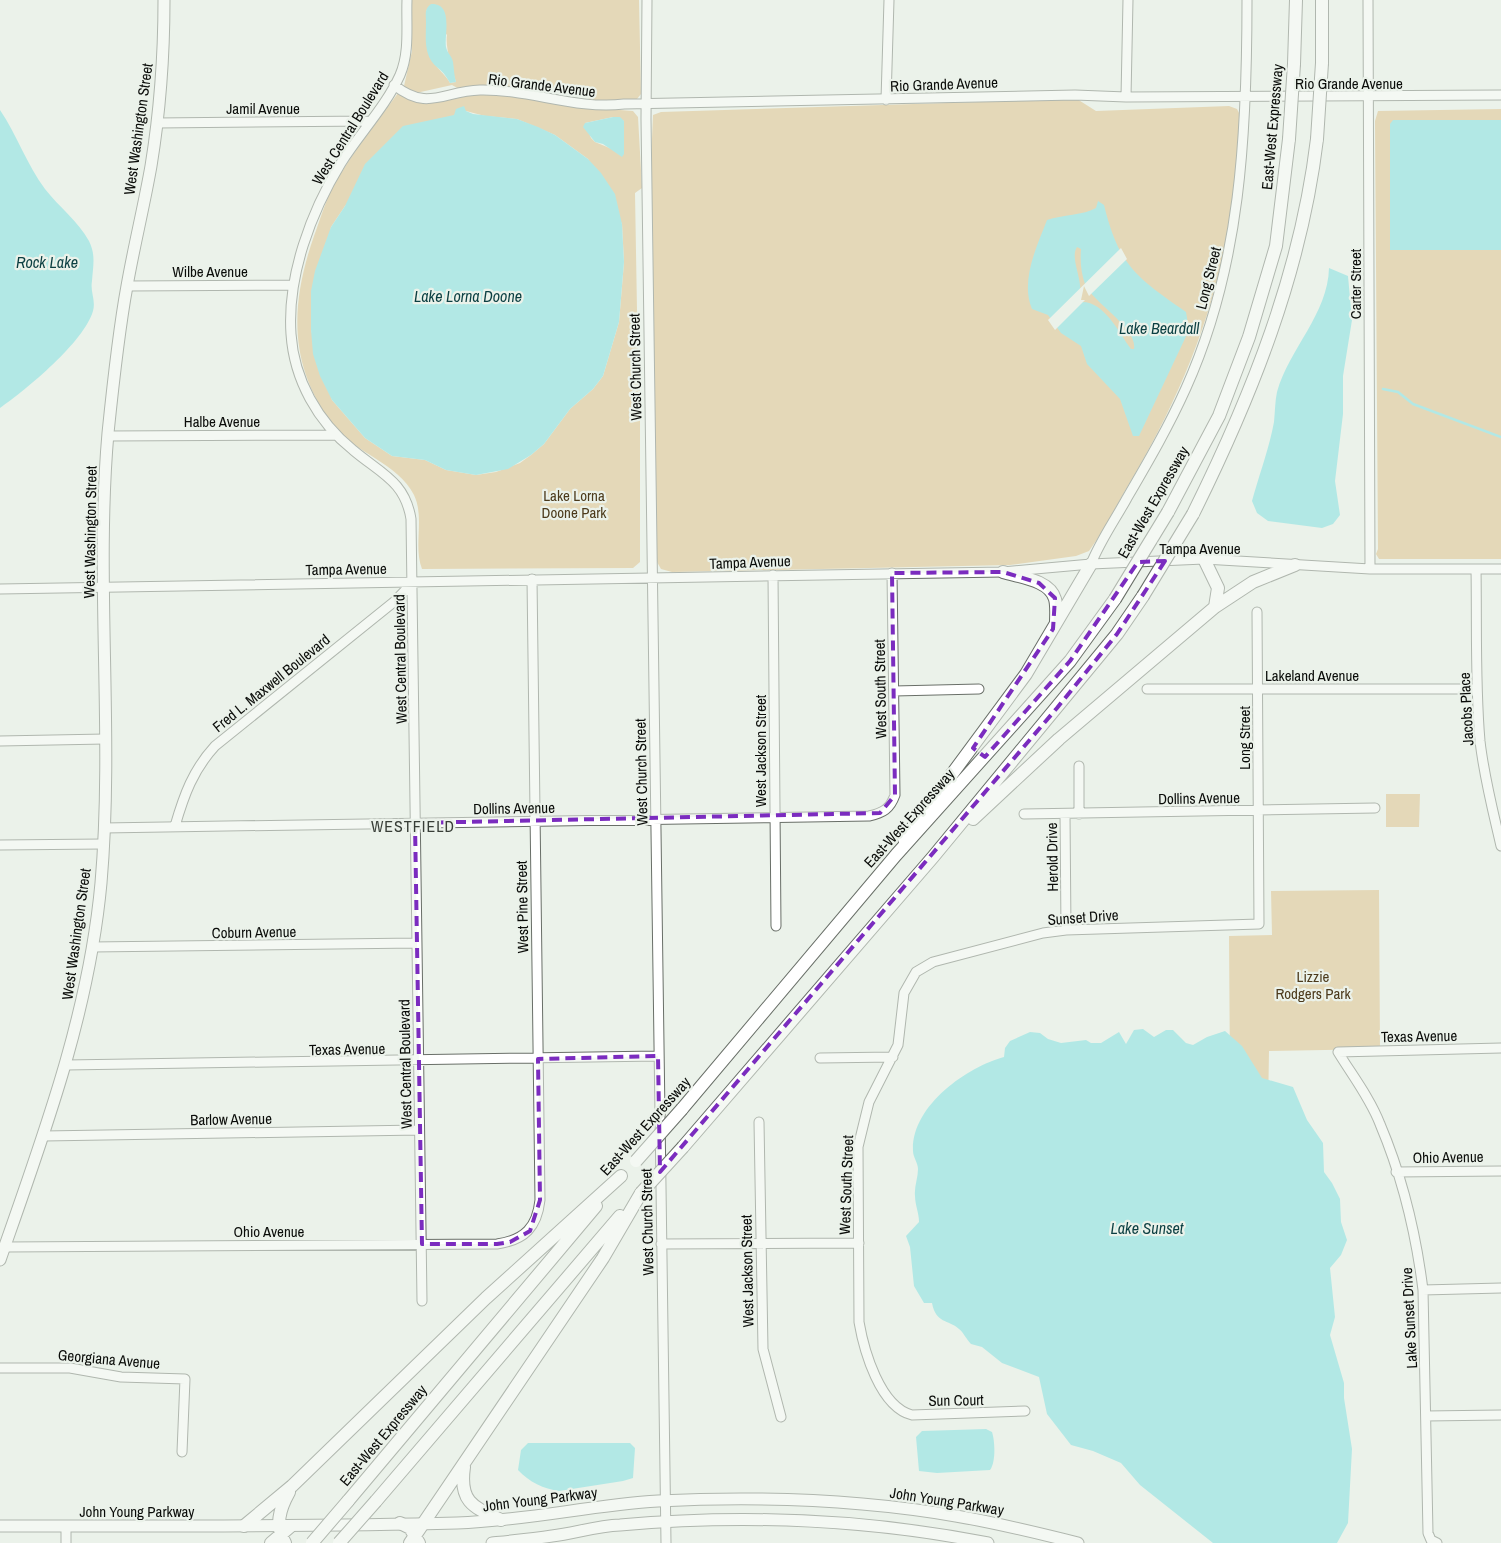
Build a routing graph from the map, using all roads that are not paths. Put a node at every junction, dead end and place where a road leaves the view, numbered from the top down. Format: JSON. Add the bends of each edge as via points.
{"nodes":[{"id":1,"x":164,"y":0,"type":"edge"},
{"id":2,"x":407,"y":0,"type":"edge"},
{"id":3,"x":647,"y":0,"type":"edge"},
{"id":4,"x":889,"y":0,"type":"edge"},
{"id":5,"x":1128,"y":0,"type":"edge"},
{"id":6,"x":1248,"y":0,"type":"edge"},
{"id":7,"x":1296,"y":0,"type":"edge"},
{"id":8,"x":1322,"y":0,"type":"edge"},
{"id":9,"x":1368,"y":0,"type":"edge"},
{"id":10,"x":394,"y":85,"type":"junction"},
{"id":11,"x":1501,"y":95,"type":"edge"},
{"id":12,"x":1368,"y":96,"type":"junction"},
{"id":13,"x":1245,"y":97,"type":"junction"},
{"id":14,"x":1126,"y":98,"type":"junction"},
{"id":15,"x":886,"y":100,"type":"junction"},
{"id":16,"x":646,"y":104,"type":"junction"},
{"id":17,"x":370,"y":121,"type":"junction"},
{"id":18,"x":157,"y":123,"type":"junction"},
{"id":19,"x":293,"y":285,"type":"junction"},
{"id":20,"x":127,"y":286,"type":"junction"},
{"id":21,"x":335,"y":435,"type":"junction"},
{"id":22,"x":108,"y":436,"type":"junction"},
{"id":23,"x":1204,"y":559,"type":"junction"},
{"id":24,"x":1091,"y":564,"type":"junction"},
{"id":25,"x":1295,"y":565,"type":"junction"},
{"id":26,"x":1370,"y":569,"type":"junction"},
{"id":27,"x":1476,"y":569,"type":"junction"},
{"id":28,"x":1501,"y":569,"type":"edge"},
{"id":29,"x":1003,"y":572,"type":"junction"},
{"id":30,"x":892,"y":573,"type":"junction"},
{"id":31,"x":773,"y":575,"type":"junction"},
{"id":32,"x":532,"y":579,"type":"junction"},
{"id":33,"x":652,"y":579,"type":"junction"},
{"id":34,"x":413,"y":582,"type":"junction"},
{"id":35,"x":103,"y":586,"type":"junction"},
{"id":36,"x":0,"y":589,"type":"edge"},
{"id":37,"x":1215,"y":608,"type":"junction"},
{"id":38,"x":1256,"y":612,"type":"dead end"},
{"id":39,"x":1056,"y":623,"type":"junction"},
{"id":40,"x":1257,"y":688,"type":"junction"},
{"id":41,"x":979,"y":689,"type":"dead end"},
{"id":42,"x":1147,"y":689,"type":"dead end"},
{"id":43,"x":1477,"y":689,"type":"junction"},
{"id":44,"x":894,"y":691,"type":"junction"},
{"id":45,"x":105,"y":739,"type":"junction"},
{"id":46,"x":0,"y":741,"type":"edge"},
{"id":47,"x":1079,"y":766,"type":"dead end"},
{"id":48,"x":892,"y":804,"type":"joint"},
{"id":49,"x":1376,"y":808,"type":"dead end"},
{"id":50,"x":1257,"y":810,"type":"junction"},
{"id":51,"x":1024,"y":814,"type":"dead end"},
{"id":52,"x":1065,"y":814,"type":"junction"},
{"id":53,"x":1079,"y":814,"type":"junction"},
{"id":54,"x":774,"y":817,"type":"junction"},
{"id":55,"x":656,"y":820,"type":"junction"},
{"id":56,"x":534,"y":821,"type":"junction"},
{"id":57,"x":415,"y":823,"type":"junction"},
{"id":58,"x":175,"y":826,"type":"junction"},
{"id":59,"x":104,"y":828,"type":"junction"},
{"id":60,"x":103,"y":844,"type":"junction"},
{"id":61,"x":0,"y":845,"type":"edge"},
{"id":62,"x":1501,"y":846,"type":"edge"},
{"id":63,"x":896,"y":855,"type":"junction"},
{"id":64,"x":933,"y":857,"type":"junction"},
{"id":65,"x":1259,"y":924,"type":"joint"},
{"id":66,"x":776,"y":926,"type":"dead end"},
{"id":67,"x":1066,"y":930,"type":"junction"},
{"id":68,"x":417,"y":943,"type":"junction"},
{"id":69,"x":92,"y":948,"type":"junction"},
{"id":70,"x":916,"y":972,"type":"joint"},
{"id":71,"x":1501,"y":1048,"type":"edge"},
{"id":72,"x":1338,"y":1052,"type":"joint"},
{"id":73,"x":658,"y":1056,"type":"junction"},
{"id":74,"x":893,"y":1057,"type":"junction"},
{"id":75,"x":820,"y":1058,"type":"dead end"},
{"id":76,"x":538,"y":1059,"type":"junction"},
{"id":77,"x":418,"y":1062,"type":"junction"},
{"id":78,"x":66,"y":1066,"type":"junction"},
{"id":79,"x":759,"y":1122,"type":"dead end"},
{"id":80,"x":419,"y":1130,"type":"junction"},
{"id":81,"x":44,"y":1136,"type":"junction"},
{"id":82,"x":1501,"y":1170,"type":"edge"},
{"id":83,"x":1396,"y":1172,"type":"junction"},
{"id":84,"x":621,"y":1176,"type":"junction"},
{"id":85,"x":640,"y":1193,"type":"junction"},
{"id":86,"x":530,"y":1232,"type":"joint"},
{"id":87,"x":760,"y":1243,"type":"junction"},
{"id":88,"x":858,"y":1243,"type":"junction"},
{"id":89,"x":422,"y":1244,"type":"junction"},
{"id":90,"x":661,"y":1244,"type":"junction"},
{"id":91,"x":5,"y":1247,"type":"junction"},
{"id":92,"x":0,"y":1260,"type":"edge"},
{"id":93,"x":1501,"y":1288,"type":"edge"},
{"id":94,"x":1423,"y":1290,"type":"junction"},
{"id":95,"x":422,"y":1302,"type":"dead end"},
{"id":96,"x":0,"y":1368,"type":"edge"},
{"id":97,"x":892,"y":1402,"type":"joint"},
{"id":98,"x":1025,"y":1411,"type":"dead end"},
{"id":99,"x":1501,"y":1415,"type":"edge"},
{"id":100,"x":1426,"y":1416,"type":"junction"},
{"id":101,"x":781,"y":1417,"type":"dead end"},
{"id":102,"x":182,"y":1452,"type":"dead end"},
{"id":103,"x":464,"y":1465,"type":"junction"},
{"id":104,"x":292,"y":1486,"type":"junction"},
{"id":105,"x":666,"y":1501,"type":"junction"},
{"id":106,"x":501,"y":1520,"type":"junction"},
{"id":107,"x":666,"y":1521,"type":"junction"},
{"id":108,"x":400,"y":1523,"type":"junction"},
{"id":109,"x":425,"y":1523,"type":"junction"},
{"id":110,"x":0,"y":1526,"type":"edge"},
{"id":111,"x":66,"y":1526,"type":"junction"},
{"id":112,"x":244,"y":1526,"type":"junction"},
{"id":113,"x":281,"y":1535,"type":"edge"},
{"id":114,"x":415,"y":1541,"type":"edge"},
{"id":115,"x":1434,"y":1542,"type":"edge"},
{"id":116,"x":66,"y":1543,"type":"edge"},
{"id":117,"x":312,"y":1543,"type":"edge"},
{"id":118,"x":339,"y":1543,"type":"edge"},
{"id":119,"x":492,"y":1543,"type":"edge"},
{"id":120,"x":666,"y":1543,"type":"edge"},
{"id":121,"x":988,"y":1543,"type":"edge"},
{"id":122,"x":1078,"y":1543,"type":"edge"}],
"edges":[{"from":1,"to":18,"type":"main road","name":"West Washington Street","via":[[162,86]]},
{"from":2,"to":10,"type":"street","name":"West Central Boulevard","via":[[404,61]]},
{"from":3,"to":16,"type":"street","name":"West Church Street"},
{"from":4,"to":15,"type":"street"},
{"from":5,"to":14,"type":"street"},
{"from":6,"to":13,"type":"street","name":"Long Street"},
{"from":7,"to":63,"type":"highway","name":"East-West Expressway","bridge":true,"via":[[1289,139],[1276,246],[1249,337],[1219,416],[1168,512],[1115,599],[1070,661]]},
{"from":8,"to":64,"type":"highway","bridge":true,"via":[[1322,63],[1312,181],[1265,354],[1231,437],[1193,514],[1117,634]]},
{"from":9,"to":12,"type":"street","name":"Carter Street"},
{"from":10,"to":16,"type":"street","name":"Rio Grande Avenue","via":[[414,99],[427,100],[457,93],[504,91],[598,106]]},
{"from":10,"to":17,"type":"street","name":"West Central Boulevard"},
{"from":11,"to":12,"type":"street","name":"Rio Grande Avenue"},
{"from":12,"to":13,"type":"street","name":"Rio Grande Avenue"},
{"from":12,"to":26,"type":"street","name":"Carter Street"},
{"from":13,"to":14,"type":"street","name":"Rio Grande Avenue"},
{"from":13,"to":24,"type":"street","name":"Long Street","via":[[1244,141],[1231,242],[1216,305],[1200,353],[1154,453]]},
{"from":14,"to":15,"type":"street","name":"Rio Grande Avenue","via":[[1074,95]]},
{"from":15,"to":16,"type":"street","name":"Rio Grande Avenue"},
{"from":16,"to":33,"type":"street","name":"West Church Street"},
{"from":17,"to":18,"type":"street","name":"Jamil Avenue"},
{"from":17,"to":19,"type":"street","name":"West Central Boulevard","via":[[320,203]]},
{"from":18,"to":20,"type":"main road","name":"West Washington Street"},
{"from":19,"to":20,"type":"street","name":"Wilbe Avenue"},
{"from":19,"to":21,"type":"street","name":"West Central Boulevard","via":[[291,335],[295,361],[304,389]]},
{"from":20,"to":22,"type":"main road","name":"West Washington Street"},
{"from":21,"to":22,"type":"street","name":"Halbe Avenue"},
{"from":21,"to":34,"type":"street","name":"West Central Boulevard","via":[[384,472],[405,496],[411,520]]},
{"from":22,"to":35,"type":"main road","name":"West Washington Street"},
{"from":23,"to":24,"type":"street","name":"Tampa Avenue"},
{"from":23,"to":25,"type":"street","name":"Tampa Avenue"},
{"from":23,"to":37,"type":"highway","via":[[1218,588]]},
{"from":24,"to":29,"type":"street","name":"Tampa Avenue"},
{"from":24,"to":39,"type":"highway"},
{"from":25,"to":26,"type":"street","name":"Tampa Avenue"},
{"from":25,"to":37,"type":"highway","via":[[1253,582]]},
{"from":26,"to":27,"type":"street","name":"Tampa Avenue"},
{"from":27,"to":28,"type":"street","name":"Tampa Avenue"},
{"from":27,"to":43,"type":"street","name":"Jacobs Place"},
{"from":29,"to":30,"type":"street","name":"Tampa Avenue"},
{"from":29,"to":39,"type":"highway","via":[[1047,588],[1055,598]]},
{"from":30,"to":31,"type":"street","name":"Tampa Avenue"},
{"from":30,"to":44,"type":"street","name":"West South Street"},
{"from":31,"to":33,"type":"street","name":"Tampa Avenue"},
{"from":31,"to":54,"type":"street","name":"West Jackson Street"},
{"from":32,"to":33,"type":"street","name":"Tampa Avenue"},
{"from":32,"to":34,"type":"street","name":"Tampa Avenue"},
{"from":32,"to":56,"type":"street","name":"West Pine Street"},
{"from":33,"to":55,"type":"street","name":"West Church Street"},
{"from":34,"to":35,"type":"street","name":"Tampa Avenue"},
{"from":34,"to":57,"type":"street","name":"West Central Boulevard"},
{"from":34,"to":58,"type":"street","name":"Fred L. Maxwell Boulevard","via":[[395,601],[215,746],[192,776]]},
{"from":35,"to":36,"type":"street","name":"Tampa Avenue"},
{"from":35,"to":45,"type":"main road","name":"West Washington Street"},
{"from":37,"to":64,"type":"highway","via":[[1059,739]]},
{"from":38,"to":40,"type":"street","name":"Long Street"},
{"from":39,"to":63,"type":"highway","via":[[1026,674],[907,832]]},
{"from":40,"to":42,"type":"street","name":"Lakeland Avenue"},
{"from":40,"to":43,"type":"street","name":"Lakeland Avenue"},
{"from":40,"to":50,"type":"street","name":"Long Street"},
{"from":41,"to":44,"type":"street"},
{"from":43,"to":62,"type":"street","name":"Jacobs Place","via":[[1487,788]]},
{"from":44,"to":48,"type":"street","name":"West South Street","via":[[895,784]]},
{"from":45,"to":46,"type":"street"},
{"from":45,"to":59,"type":"main road","name":"West Washington Street"},
{"from":47,"to":53,"type":"street","name":"Herold Drive"},
{"from":48,"to":54,"type":"street","name":"Dollins Avenue","via":[[886,810],[869,816]]},
{"from":49,"to":50,"type":"street","name":"Dollins Avenue"},
{"from":50,"to":53,"type":"street","name":"Dollins Avenue"},
{"from":50,"to":65,"type":"street","name":"Long Street"},
{"from":51,"to":52,"type":"street","name":"Dollins Avenue"},
{"from":52,"to":53,"type":"street","name":"Dollins Avenue"},
{"from":52,"to":67,"type":"street","name":"Herold Drive"},
{"from":54,"to":55,"type":"street","name":"Dollins Avenue"},
{"from":54,"to":66,"type":"street","name":"West Jackson Street"},
{"from":55,"to":56,"type":"street","name":"Dollins Avenue"},
{"from":55,"to":73,"type":"street","name":"West Church Street"},
{"from":56,"to":57,"type":"street","name":"Dollins Avenue"},
{"from":56,"to":76,"type":"street","name":"West Pine Street"},
{"from":57,"to":58,"type":"street","name":"Dollins Avenue"},
{"from":57,"to":68,"type":"street","name":"West Central Boulevard"},
{"from":58,"to":59,"type":"street","name":"Dollins Avenue"},
{"from":59,"to":60,"type":"main road","name":"West Washington Street"},
{"from":60,"to":61,"type":"street"},
{"from":60,"to":69,"type":"main road","name":"West Washington Street"},
{"from":63,"to":84,"type":"highway","name":"East-West Expressway","bridge":true,"via":[[682,1109]]},
{"from":64,"to":85,"type":"highway","bridge":true},
{"from":65,"to":67,"type":"street","name":"Sunset Drive"},
{"from":67,"to":70,"type":"street","name":"Sunset Drive","via":[[933,962]]},
{"from":68,"to":69,"type":"street","name":"Coburn Avenue"},
{"from":68,"to":77,"type":"street","name":"West Central Boulevard"},
{"from":69,"to":78,"type":"main road","name":"West Washington Street"},
{"from":70,"to":74,"type":"street","name":"West South Street","via":[[904,993],[898,1045]]},
{"from":71,"to":72,"type":"street","name":"Texas Avenue"},
{"from":72,"to":83,"type":"street","name":"Lake Sunset Drive","via":[[1380,1123]]},
{"from":73,"to":76,"type":"street","name":"Texas Avenue"},
{"from":73,"to":90,"type":"street","name":"West Church Street"},
{"from":74,"to":75,"type":"street"},
{"from":74,"to":88,"type":"street","name":"West South Street","via":[[869,1102],[862,1124],[858,1147]]},
{"from":76,"to":77,"type":"street","name":"Texas Avenue"},
{"from":76,"to":86,"type":"street","name":"West Pine Street","via":[[540,1200],[536,1222]]},
{"from":77,"to":78,"type":"street","name":"Texas Avenue"},
{"from":77,"to":80,"type":"street","name":"West Central Boulevard"},
{"from":78,"to":81,"type":"main road","name":"West Washington Street"},
{"from":79,"to":87,"type":"street","name":"West Jackson Street"},
{"from":80,"to":81,"type":"street","name":"Barlow Avenue"},
{"from":80,"to":89,"type":"street","name":"West Central Boulevard"},
{"from":81,"to":91,"type":"main road","name":"West Washington Street"},
{"from":82,"to":83,"type":"street","name":"Ohio Avenue"},
{"from":83,"to":94,"type":"street","name":"Lake Sunset Drive","via":[[1414,1233]]},
{"from":84,"to":104,"type":"highway","via":[[486,1298]]},
{"from":84,"to":117,"type":"highway","name":"East-West Expressway","bridge":true},
{"from":85,"to":103,"type":"highway","via":[[602,1258]]},
{"from":85,"to":118,"type":"highway","bridge":true},
{"from":86,"to":89,"type":"street","name":"Ohio Avenue","via":[[510,1242],[497,1244]]},
{"from":87,"to":88,"type":"street"},
{"from":87,"to":90,"type":"street"},
{"from":87,"to":101,"type":"street","name":"West Jackson Street","via":[[763,1348]]},
{"from":88,"to":97,"type":"street","name":"West South Street","via":[[859,1322],[863,1349]]},
{"from":89,"to":91,"type":"street","name":"Ohio Avenue"},
{"from":89,"to":95,"type":"street","name":"West Central Boulevard"},
{"from":90,"to":105,"type":"street","name":"West Church Street"},
{"from":91,"to":92,"type":"main road","name":"West Washington Street"},
{"from":93,"to":94,"type":"street"},
{"from":94,"to":100,"type":"street","name":"Lake Sunset Drive"},
{"from":96,"to":102,"type":"street","name":"Georgiana Avenue","via":[[70,1368],[121,1377],[184,1380]]},
{"from":97,"to":98,"type":"street","name":"Sun Court","via":[[902,1412],[912,1415]]},
{"from":99,"to":100,"type":"street"},
{"from":100,"to":115,"type":"street","name":"Lake Sunset Drive","via":[[1428,1533]]},
{"from":103,"to":106,"type":"highway","via":[[462,1481],[470,1503]]},
{"from":103,"to":109,"type":"highway"},
{"from":104,"to":112,"type":"highway"},
{"from":104,"to":113,"type":"highway","via":[[281,1505]]},
{"from":105,"to":106,"type":"main road","name":"John Young Parkway"},
{"from":105,"to":107,"type":"street","name":"West Church Street"},
{"from":105,"to":122,"type":"main road","name":"John Young Parkway","via":[[758,1498],[879,1505],[958,1516]]},
{"from":106,"to":109,"type":"main road","name":"John Young Parkway"},
{"from":107,"to":119,"type":"main road"},
{"from":107,"to":120,"type":"street","name":"West Church Street"},
{"from":107,"to":121,"type":"main road","via":[[806,1519],[920,1530]]},
{"from":108,"to":109,"type":"main road","name":"John Young Parkway"},
{"from":108,"to":113,"type":"main road","name":"John Young Parkway"},
{"from":108,"to":114,"type":"highway","via":[[410,1528]]},
{"from":109,"to":114,"type":"highway"},
{"from":110,"to":111,"type":"main road","name":"John Young Parkway"},
{"from":111,"to":112,"type":"main road","name":"John Young Parkway"},
{"from":111,"to":116,"type":"street"},
{"from":112,"to":113,"type":"main road","name":"John Young Parkway"}]}
